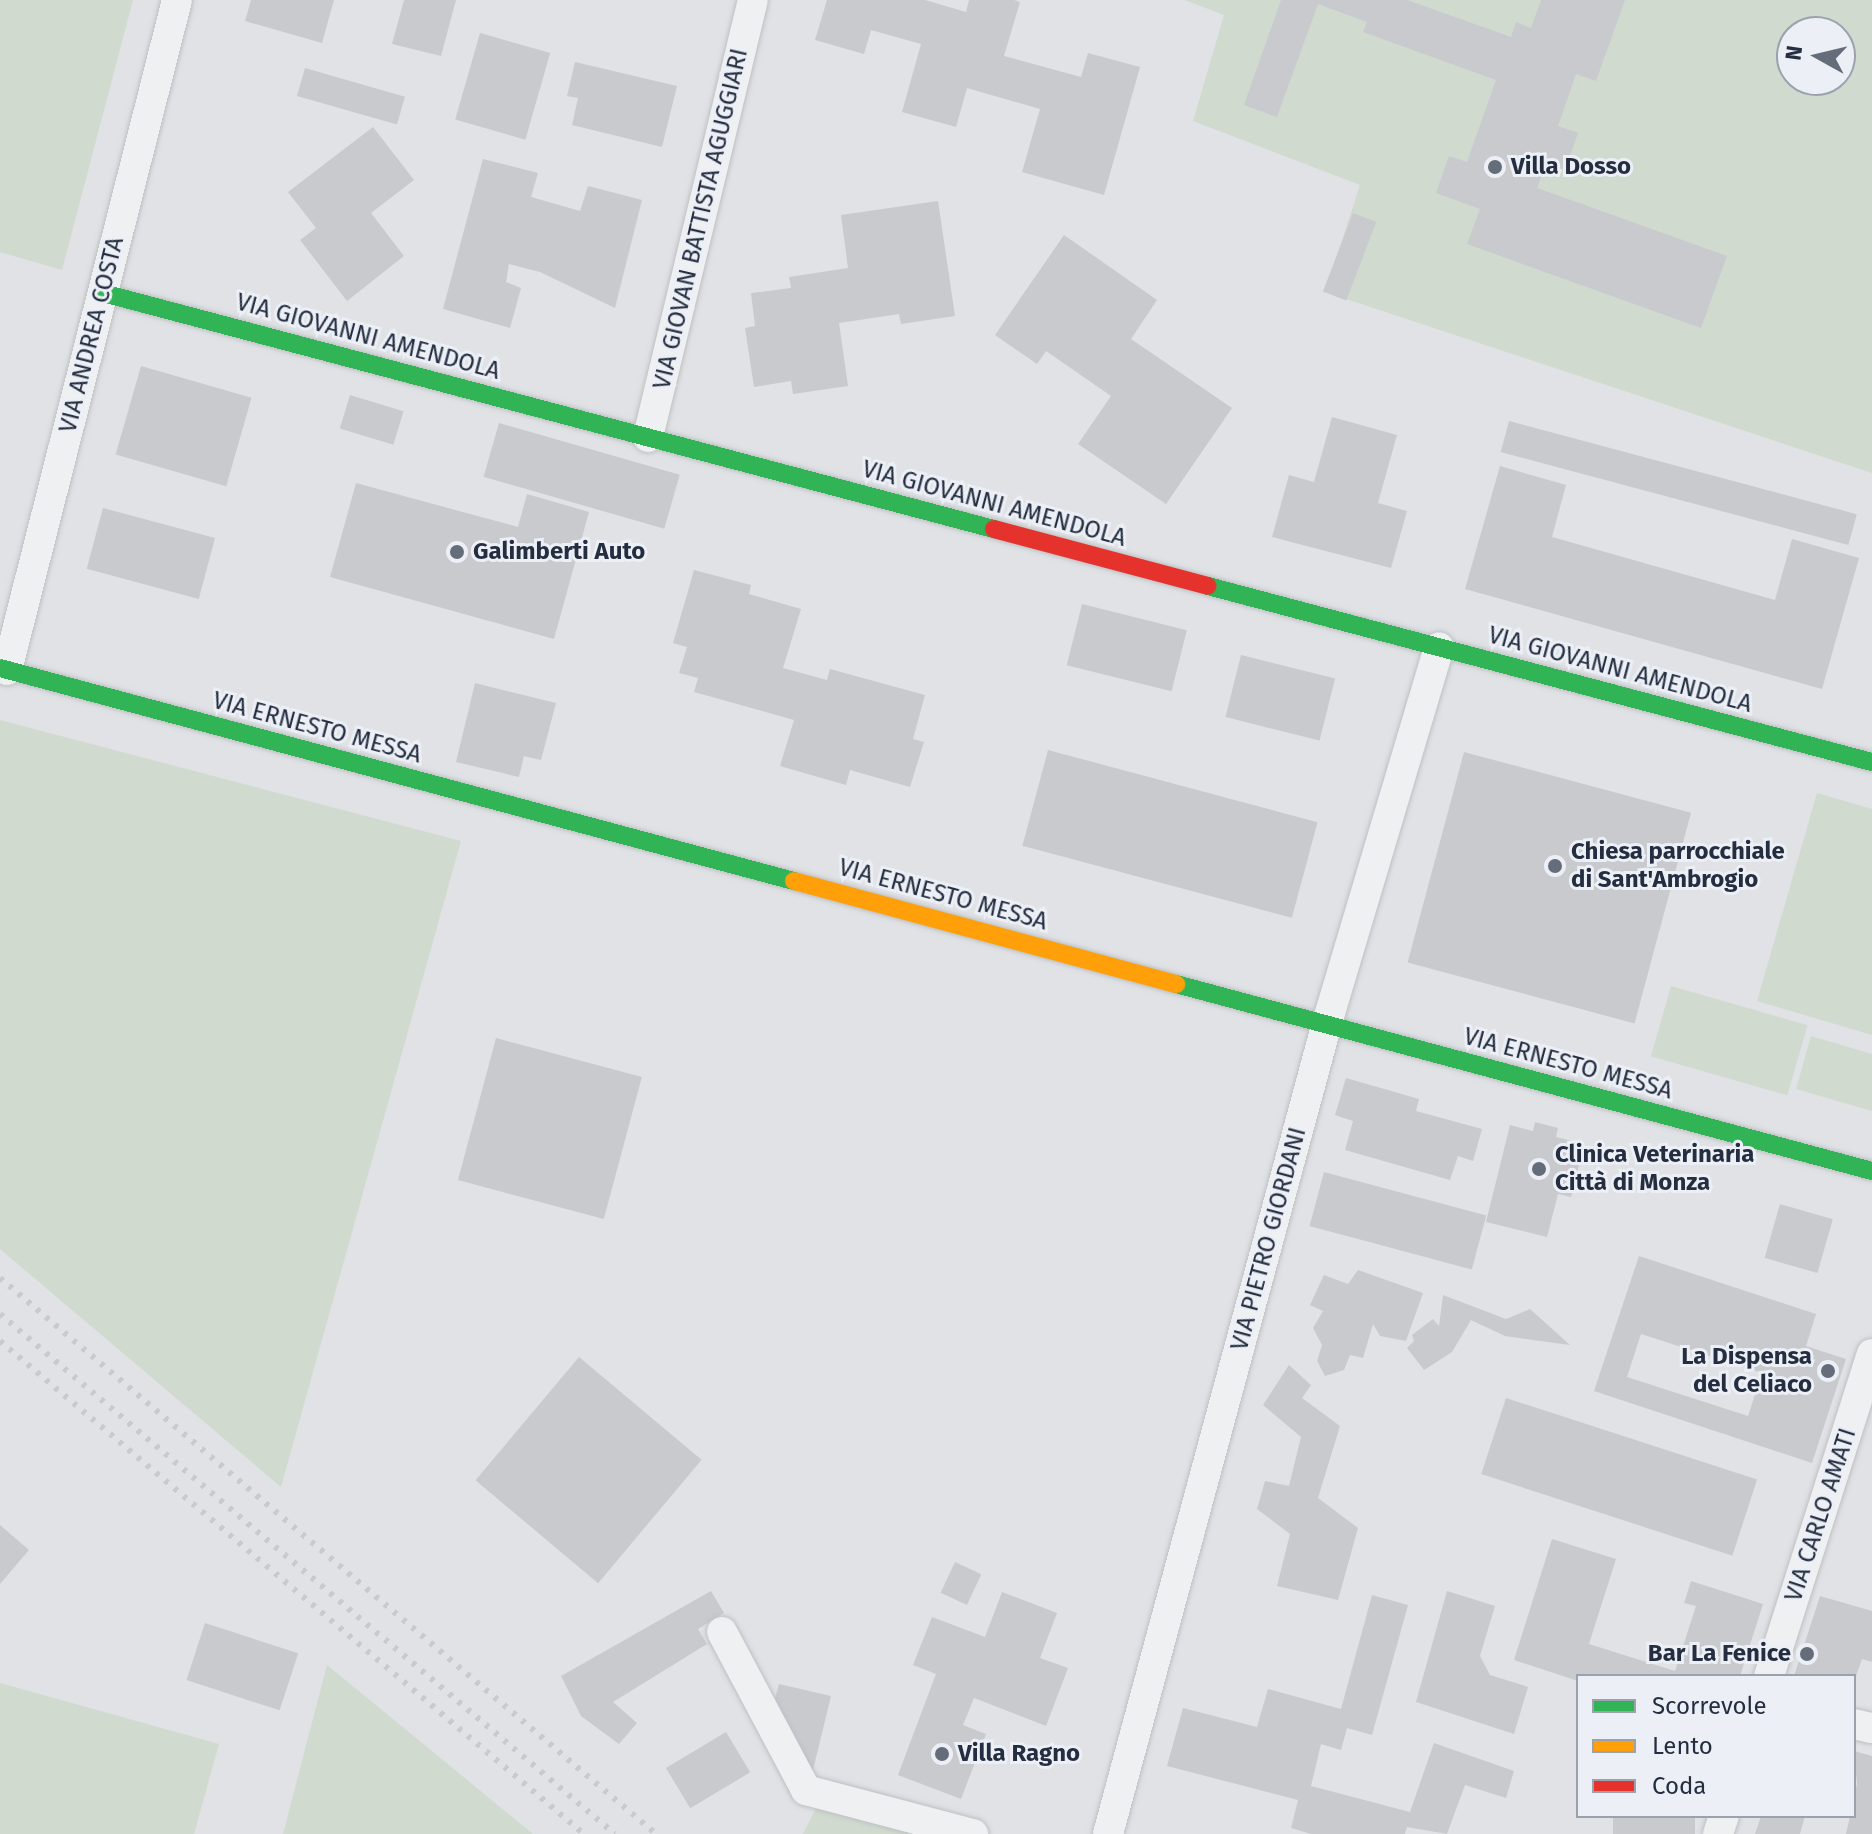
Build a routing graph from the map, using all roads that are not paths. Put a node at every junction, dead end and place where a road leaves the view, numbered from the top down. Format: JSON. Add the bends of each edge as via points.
{"nodes":[{"id":1,"x":177,"y":0,"type":"edge"},
{"id":2,"x":753,"y":0,"type":"edge"},
{"id":3,"x":103,"y":293,"type":"junction"},
{"id":4,"x":648,"y":437,"type":"junction"},
{"id":5,"x":1439,"y":647,"type":"junction"},
{"id":6,"x":4,"y":669,"type":"edge"},
{"id":7,"x":1872,"y":762,"type":"edge"},
{"id":8,"x":1327,"y":1023,"type":"junction"},
{"id":9,"x":1872,"y":1171,"type":"edge"},
{"id":10,"x":1872,"y":1354,"type":"edge"},
{"id":11,"x":722,"y":1632,"type":"dead end"},
{"id":12,"x":1770,"y":1674,"type":"edge"},
{"id":13,"x":973,"y":1834,"type":"edge"},
{"id":14,"x":1108,"y":1834,"type":"edge"}],
"edges":[{"from":1,"to":3,"type":"street","name":"VIA ANDREA COSTA"},
{"from":2,"to":4,"type":"street","name":"VIA GIOVAN BATTISTA AGUGGIARI"},
{"from":3,"to":4,"type":"street","name":"VIA GIOVANNI AMENDOLA"},
{"from":3,"to":6,"type":"street","name":"VIA ANDREA COSTA"},
{"from":4,"to":5,"type":"street","name":"VIA GIOVANNI AMENDOLA"},
{"from":5,"to":7,"type":"street","name":"VIA GIOVANNI AMENDOLA"},
{"from":5,"to":8,"type":"street","name":"VIA PIETRO GIORDANI"},
{"from":6,"to":8,"type":"street","name":"VIA ERNESTO MESSA"},
{"from":8,"to":9,"type":"street","name":"VIA ERNESTO MESSA"},
{"from":8,"to":14,"type":"street","name":"VIA PIETRO GIORDANI"},
{"from":10,"to":12,"type":"street","name":"VIA CARLO AMATI"},
{"from":11,"to":13,"type":"street","via":[[806,1790]]}]}
